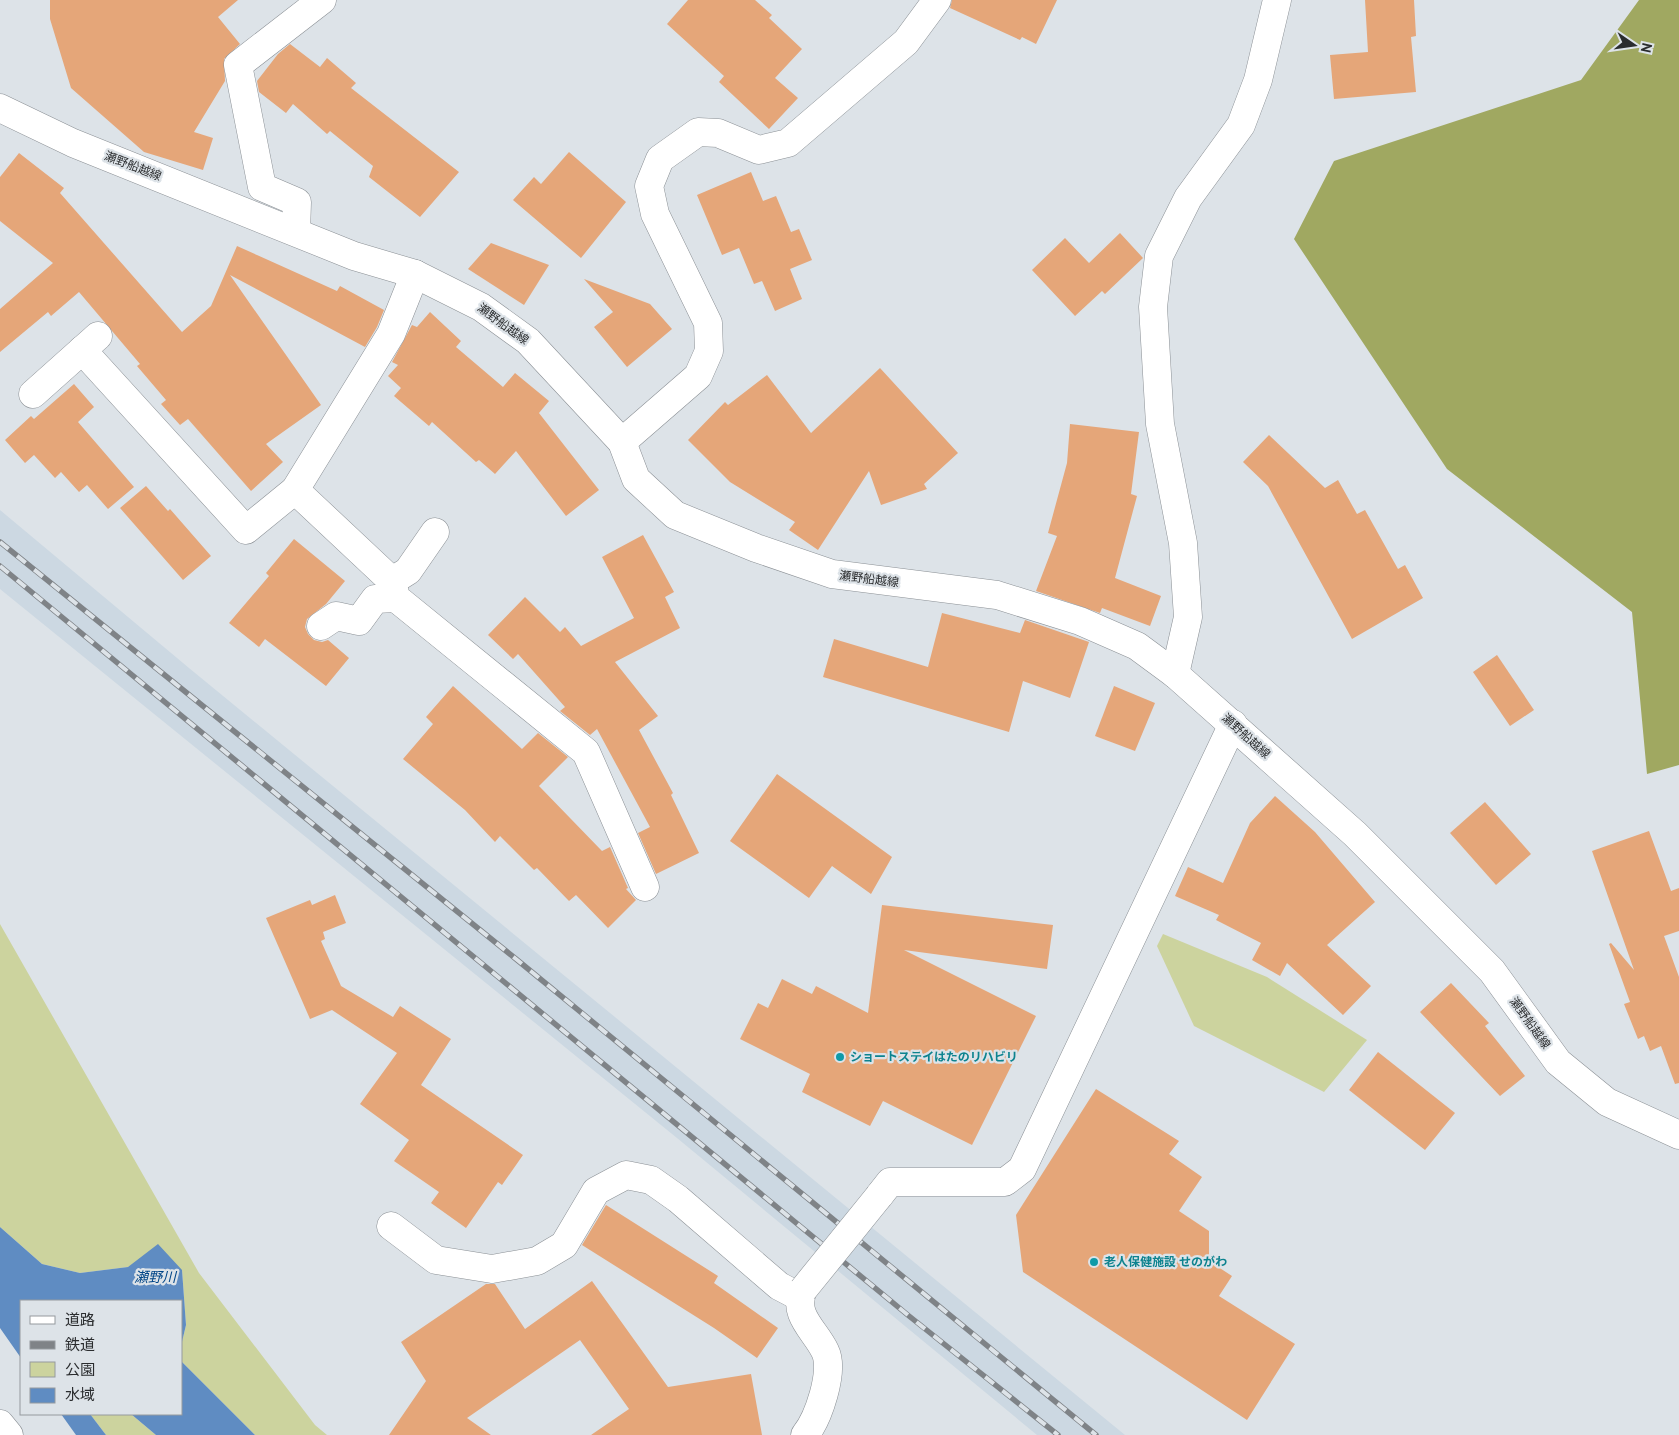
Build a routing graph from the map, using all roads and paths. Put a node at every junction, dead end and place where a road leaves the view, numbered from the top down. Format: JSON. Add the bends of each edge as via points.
{"nodes":[{"id":1,"x":322,"y":0,"type":"edge"},
{"id":2,"x":937,"y":0,"type":"edge"},
{"id":3,"x":1276,"y":0,"type":"edge"},
{"id":4,"x":0,"y":108,"type":"edge"},
{"id":5,"x":296,"y":232,"type":"junction"},
{"id":6,"x":415,"y":274,"type":"junction"},
{"id":7,"x":33,"y":394,"type":"dead end"},
{"id":8,"x":622,"y":442,"type":"junction"},
{"id":9,"x":295,"y":490,"type":"junction"},
{"id":10,"x":435,"y":532,"type":"dead end"},
{"id":11,"x":394,"y":589,"type":"junction"},
{"id":12,"x":322,"y":626,"type":"dead end"},
{"id":13,"x":1175,"y":674,"type":"junction"},
{"id":14,"x":1234,"y":724,"type":"junction"},
{"id":15,"x":645,"y":887,"type":"dead end"},
{"id":16,"x":1679,"y":1135,"type":"edge"},
{"id":17,"x":391,"y":1226,"type":"dead end"},
{"id":18,"x":801,"y":1293,"type":"junction"},
{"id":19,"x":0,"y":1424,"type":"edge"},
{"id":20,"x":9,"y":1435,"type":"edge"},
{"id":21,"x":805,"y":1435,"type":"edge"}],
"edges":[{"from":1,"to":5,"type":"main road","via":[[238,65],[262,187],[297,202]]},
{"from":2,"to":8,"type":"main road","via":[[906,42],[788,143],[759,150],[718,133],[698,132],[660,159],[650,186],[655,214],[708,322],[709,351],[698,376]]},
{"from":3,"to":13,"type":"main road","via":[[1258,80],[1241,125],[1188,198],[1159,256],[1153,307],[1160,424],[1183,543],[1188,617]]},
{"from":4,"to":5,"type":"main road","name":"瀬野船越線","via":[[73,143]]},
{"from":5,"to":6,"type":"main road","name":"瀬野船越線","via":[[354,256]]},
{"from":6,"to":8,"type":"main road","name":"瀬野船越線","via":[[482,307],[528,340]]},
{"from":6,"to":9,"type":"main road","via":[[391,334]]},
{"from":7,"to":9,"type":"main road","via":[[90,343],[246,530]]},
{"from":8,"to":13,"type":"main road","name":"瀬野船越線","via":[[636,479],[675,515],[832,574],[997,595],[1080,621],[1137,646]]},
{"from":9,"to":11,"type":"main road"},
{"from":10,"to":11,"type":"main road"},
{"from":11,"to":12,"type":"main road","via":[[375,599],[359,621],[336,616]]},
{"from":11,"to":15,"type":"main road","via":[[586,752]]},
{"from":13,"to":14,"type":"main road","name":"瀬野船越線"},
{"from":14,"to":16,"type":"main road","name":"瀬野船越線","via":[[1355,834],[1492,971],[1558,1062],[1607,1102]]},
{"from":14,"to":18,"type":"main road","bridge":true,"via":[[1022,1169],[1005,1182],[890,1182]]},
{"from":17,"to":18,"type":"main road","via":[[436,1260],[492,1269],[537,1261],[564,1245],[596,1191],[626,1175],[651,1180],[678,1199],[779,1286]]},
{"from":18,"to":21,"type":"main road","via":[[800,1312],[826,1353],[828,1382]]},
{"from":19,"to":20,"type":"main road"}]}
